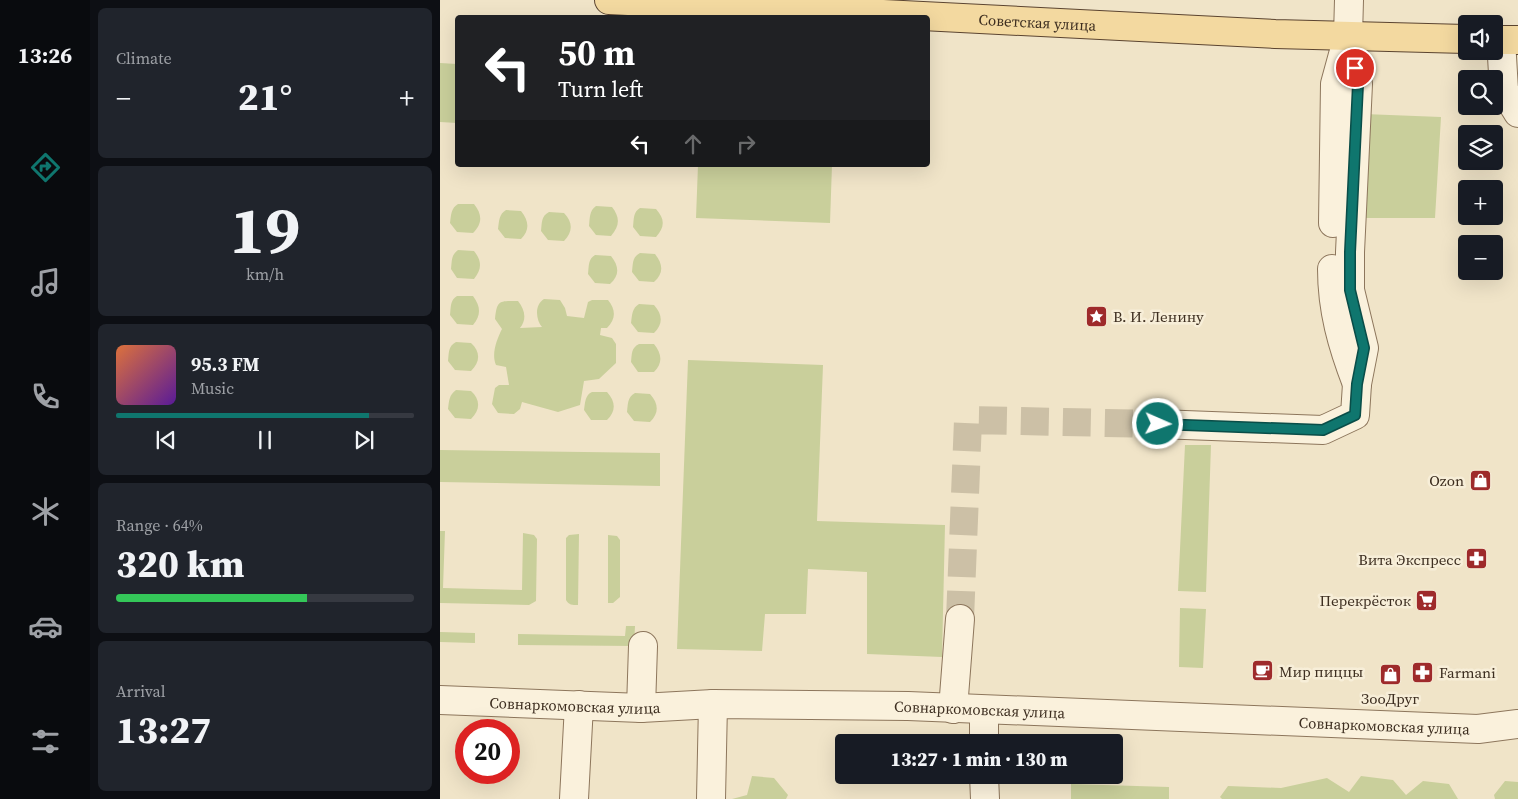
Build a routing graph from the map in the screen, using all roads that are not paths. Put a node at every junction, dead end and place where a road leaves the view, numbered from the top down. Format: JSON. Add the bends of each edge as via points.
{"nodes":[{"id":1,"x":609,"y":0,"type":"edge"},
{"id":2,"x":1349,"y":0,"type":"edge"},
{"id":3,"x":917,"y":15,"type":"edge"},
{"id":4,"x":930,"y":16,"type":"edge"},
{"id":5,"x":1348,"y":36,"type":"junction"},
{"id":6,"x":1458,"y":39,"type":"edge"},
{"id":7,"x":1504,"y":40,"type":"edge"},
{"id":8,"x":1518,"y":113,"type":"edge"},
{"id":9,"x":1158,"y":424,"type":"tunnel mouth"},
{"id":10,"x":960,"y":619,"type":"tunnel mouth"},
{"id":11,"x":643,"y":646,"type":"dead end"},
{"id":12,"x":440,"y":700,"type":"edge"},
{"id":13,"x":713,"y":704,"type":"junction"},
{"id":14,"x":580,"y":705,"type":"junction"},
{"id":15,"x":641,"y":708,"type":"junction"},
{"id":16,"x":953,"y":709,"type":"junction"},
{"id":17,"x":984,"y":710,"type":"junction"},
{"id":18,"x":1518,"y":724,"type":"edge"},
{"id":19,"x":984,"y":734,"type":"edge"},
{"id":20,"x":984,"y":784,"type":"edge"},
{"id":21,"x":574,"y":799,"type":"edge"},
{"id":22,"x":711,"y":799,"type":"edge"},
{"id":23,"x":985,"y":799,"type":"edge"}],
"edges":[{"from":1,"to":3,"type":"main road","name":"Советская улица"},
{"from":2,"to":5,"type":"street"},
{"from":4,"to":5,"type":"main road","name":"Советская улица"},
{"from":5,"to":6,"type":"main road","name":"Советская улица"},
{"from":5,"to":9,"type":"street","via":[[1335,84],[1332,290],[1344,350],[1357,384],[1355,415],[1323,430]]},
{"from":7,"to":8,"type":"street","via":[[1504,90]]},
{"from":10,"to":16,"type":"street"},
{"from":11,"to":15,"type":"street"},
{"from":12,"to":14,"type":"street","name":"Совнаркомовская улица"},
{"from":13,"to":15,"type":"street","name":"Совнаркомовская улица"},
{"from":13,"to":16,"type":"street","name":"Совнаркомовская улица"},
{"from":13,"to":22,"type":"street"},
{"from":14,"to":15,"type":"street","name":"Совнаркомовская улица"},
{"from":14,"to":21,"type":"street"},
{"from":16,"to":17,"type":"street","name":"Совнаркомовская улица"},
{"from":17,"to":18,"type":"street","name":"Совнаркомовская улица","via":[[1478,729]]},
{"from":17,"to":19,"type":"street"},
{"from":20,"to":23,"type":"street"}]}
